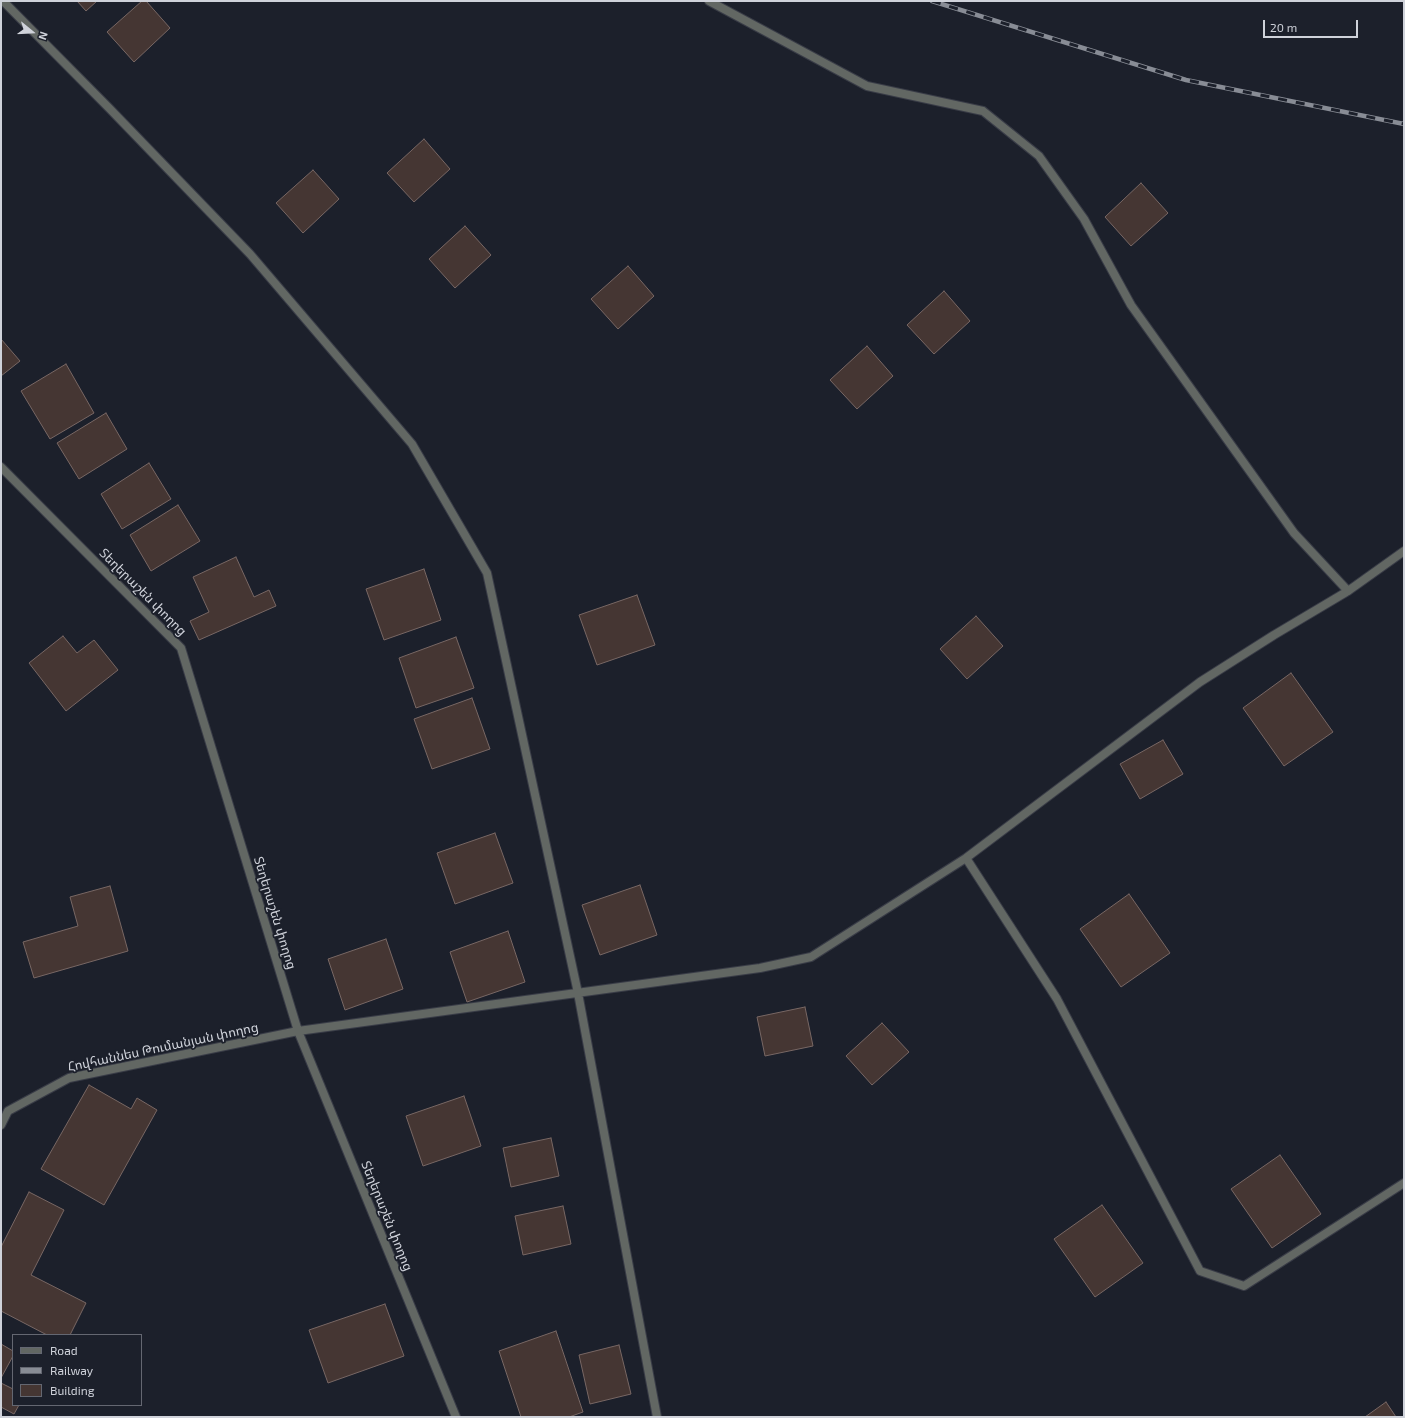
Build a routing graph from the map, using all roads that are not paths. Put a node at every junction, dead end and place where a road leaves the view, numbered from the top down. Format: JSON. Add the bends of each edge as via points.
{"nodes":[{"id":1,"x":3,"y":1,"type":"edge"},
{"id":2,"x":710,"y":1,"type":"edge"},
{"id":3,"x":1,"y":466,"type":"edge"},
{"id":4,"x":1404,"y":552,"type":"edge"},
{"id":5,"x":1348,"y":592,"type":"junction"},
{"id":6,"x":966,"y":858,"type":"junction"},
{"id":7,"x":578,"y":993,"type":"junction"},
{"id":8,"x":298,"y":1031,"type":"junction"},
{"id":9,"x":1,"y":1125,"type":"edge"},
{"id":10,"x":1404,"y":1183,"type":"edge"},
{"id":11,"x":456,"y":1417,"type":"edge"},
{"id":12,"x":657,"y":1417,"type":"edge"}],
"edges":[{"from":1,"to":7,"type":"street","via":[[250,254],[412,444],[487,573]]},
{"from":2,"to":5,"type":"street","via":[[867,86],[983,110],[1039,156],[1084,219],[1131,305],[1294,533]]},
{"from":3,"to":8,"type":"street","name":"Տեղերաշեն փողոց","via":[[181,648]]},
{"from":4,"to":5,"type":"street","name":"Հովհաննես Թումանյան փողոց"},
{"from":5,"to":6,"type":"street","name":"Հովհաննես Թումանյան փողոց","via":[[1200,682]]},
{"from":6,"to":7,"type":"street","name":"Հովհաննես Թումանյան փողոց","via":[[811,957],[760,968]]},
{"from":6,"to":10,"type":"street","via":[[1056,999],[1200,1271],[1244,1286]]},
{"from":7,"to":8,"type":"street","name":"Հովհաննես Թումանյան փողոց"},
{"from":7,"to":12,"type":"street"},
{"from":8,"to":9,"type":"street","name":"Հովհաննես Թումանյան փողոց","via":[[69,1078],[8,1111]]},
{"from":8,"to":11,"type":"street","name":"Տեղերաշեն փողոց"}]}
